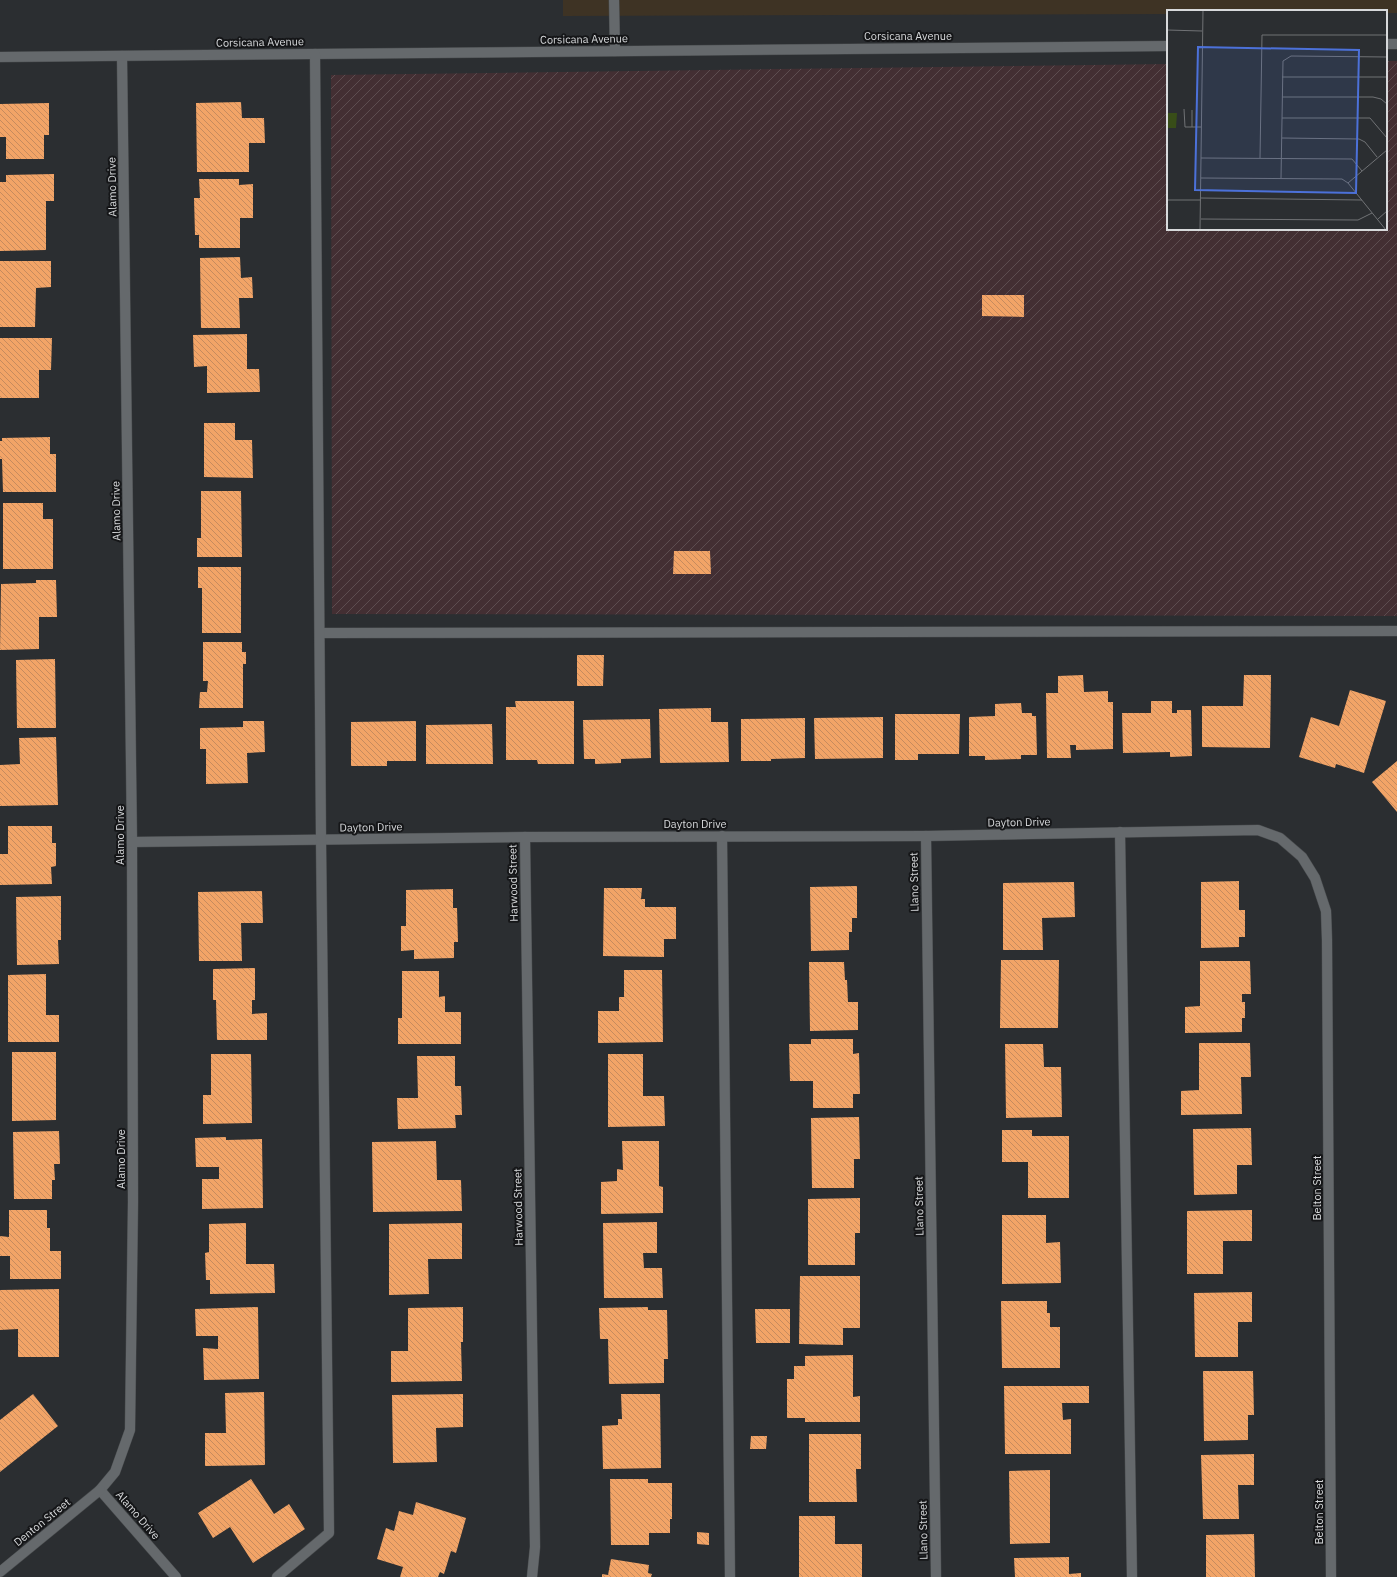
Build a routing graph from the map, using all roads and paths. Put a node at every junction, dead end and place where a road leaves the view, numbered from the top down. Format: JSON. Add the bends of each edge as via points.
{"nodes":[{"id":1,"x":614,"y":0,"type":"edge"},
{"id":2,"x":1167,"y":46,"type":"edge"},
{"id":3,"x":615,"y":51,"type":"junction"},
{"id":4,"x":315,"y":54,"type":"junction"},
{"id":5,"x":0,"y":56,"type":"edge"},
{"id":6,"x":122,"y":56,"type":"junction"},
{"id":7,"x":1397,"y":631,"type":"edge"},
{"id":8,"x":320,"y":633,"type":"junction"},
{"id":9,"x":1258,"y":830,"type":"joint"},
{"id":10,"x":1120,"y":832,"type":"junction"},
{"id":11,"x":722,"y":836,"type":"junction"},
{"id":12,"x":926,"y":836,"type":"junction"},
{"id":13,"x":524,"y":837,"type":"junction"},
{"id":14,"x":321,"y":840,"type":"junction"},
{"id":15,"x":132,"y":842,"type":"junction"},
{"id":16,"x":100,"y":1490,"type":"junction"},
{"id":17,"x":0,"y":1572,"type":"edge"},
{"id":18,"x":176,"y":1577,"type":"edge"},
{"id":19,"x":277,"y":1577,"type":"edge"},
{"id":20,"x":532,"y":1577,"type":"edge"},
{"id":21,"x":730,"y":1577,"type":"edge"},
{"id":22,"x":936,"y":1577,"type":"edge"},
{"id":23,"x":1132,"y":1577,"type":"edge"},
{"id":24,"x":1331,"y":1577,"type":"edge"}],
"edges":[{"from":1,"to":3,"type":"street"},
{"from":2,"to":3,"type":"street","name":"Corsicana Avenue"},
{"from":3,"to":4,"type":"street","name":"Corsicana Avenue"},
{"from":4,"to":6,"type":"street","name":"Corsicana Avenue"},
{"from":4,"to":8,"type":"street"},
{"from":5,"to":6,"type":"street","name":"Corsicana Avenue"},
{"from":6,"to":15,"type":"street","name":"Alamo Drive"},
{"from":7,"to":8,"type":"street"},
{"from":8,"to":14,"type":"street"},
{"from":9,"to":10,"type":"street","name":"Dayton Drive"},
{"from":9,"to":24,"type":"street","name":"Belton Street","via":[[1280,838],[1302,857],[1315,878],[1326,911]]},
{"from":10,"to":12,"type":"street","name":"Dayton Drive"},
{"from":10,"to":23,"type":"street"},
{"from":11,"to":12,"type":"street","name":"Dayton Drive"},
{"from":11,"to":13,"type":"street","name":"Dayton Drive"},
{"from":11,"to":21,"type":"street"},
{"from":12,"to":22,"type":"street","name":"Llano Street"},
{"from":13,"to":14,"type":"street","name":"Dayton Drive"},
{"from":13,"to":20,"type":"street","name":"Harwood Street","via":[[534,1546]]},
{"from":14,"to":15,"type":"street","name":"Dayton Drive"},
{"from":14,"to":19,"type":"street","via":[[329,1533]]},
{"from":15,"to":16,"type":"street","name":"Alamo Drive","via":[[133,1202],[130,1430],[116,1472]]},
{"from":16,"to":17,"type":"street","name":"Denton Street"},
{"from":16,"to":18,"type":"street","name":"Alamo Drive"}]}
